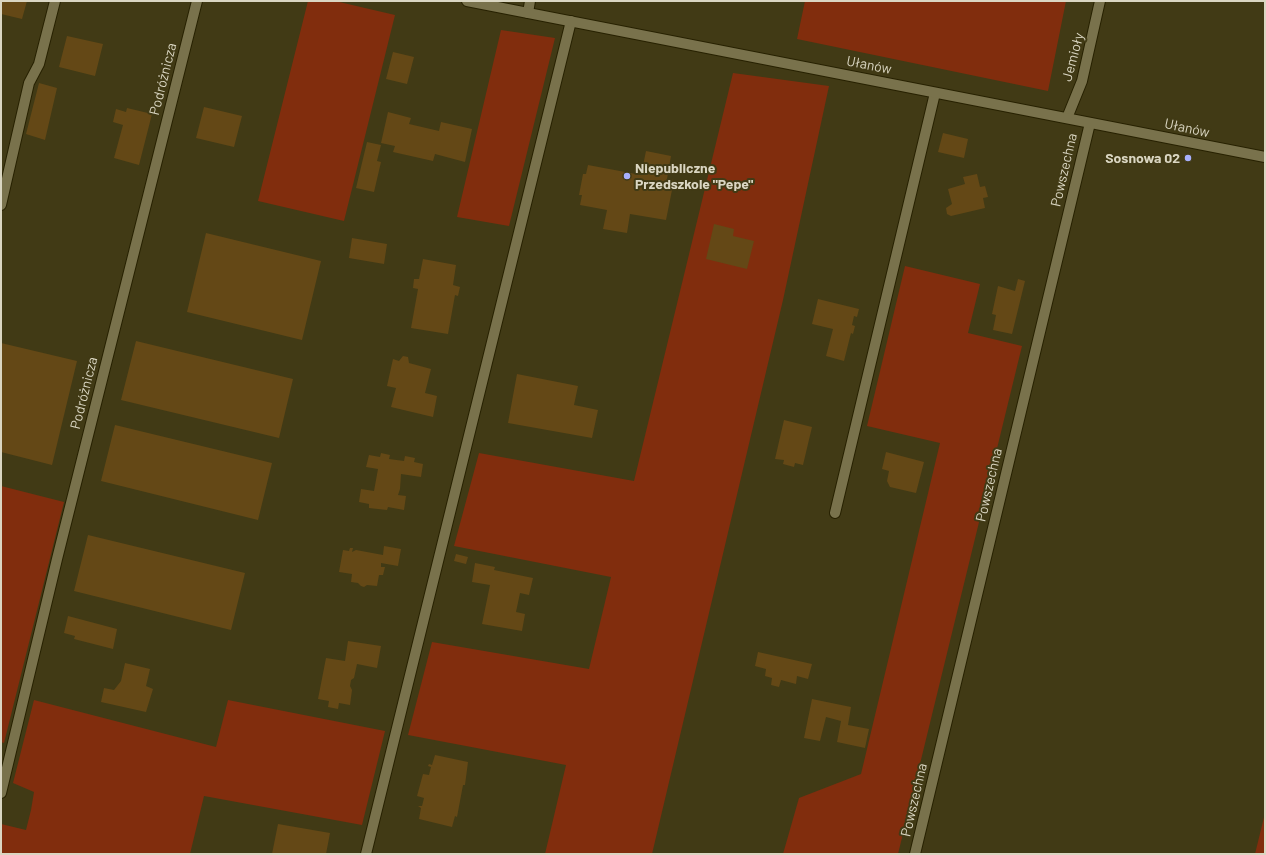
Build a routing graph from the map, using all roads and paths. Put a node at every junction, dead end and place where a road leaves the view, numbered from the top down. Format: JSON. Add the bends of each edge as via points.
{"nodes":[{"id":1,"x":55,"y":1,"type":"edge"},
{"id":2,"x":197,"y":1,"type":"edge"},
{"id":3,"x":467,"y":1,"type":"edge"},
{"id":4,"x":530,"y":1,"type":"edge"},
{"id":5,"x":1100,"y":1,"type":"edge"},
{"id":6,"x":528,"y":13,"type":"junction"},
{"id":7,"x":571,"y":21,"type":"junction"},
{"id":8,"x":935,"y":93,"type":"junction"},
{"id":9,"x":1067,"y":118,"type":"junction"},
{"id":10,"x":1090,"y":123,"type":"junction"},
{"id":11,"x":1265,"y":158,"type":"edge"},
{"id":12,"x":1,"y":205,"type":"edge"},
{"id":13,"x":835,"y":513,"type":"dead end"},
{"id":14,"x":1,"y":792,"type":"edge"},
{"id":15,"x":366,"y":854,"type":"edge"},
{"id":16,"x":915,"y":854,"type":"edge"}],
"edges":[{"from":1,"to":12,"type":"street","via":[[39,64],[29,83]]},
{"from":2,"to":14,"type":"street","name":"Podróżnicza"},
{"from":3,"to":6,"type":"street","name":"Ułanów"},
{"from":4,"to":6,"type":"street"},
{"from":5,"to":9,"type":"street","name":"Jemioły","via":[[1082,81]]},
{"from":6,"to":7,"type":"street","name":"Ułanów"},
{"from":7,"to":8,"type":"street","name":"Ułanów"},
{"from":7,"to":15,"type":"street"},
{"from":8,"to":9,"type":"street","name":"Ułanów"},
{"from":8,"to":13,"type":"street"},
{"from":9,"to":10,"type":"street","name":"Ułanów"},
{"from":10,"to":11,"type":"street","name":"Ułanów"},
{"from":10,"to":16,"type":"street","name":"Powszechna"}]}
